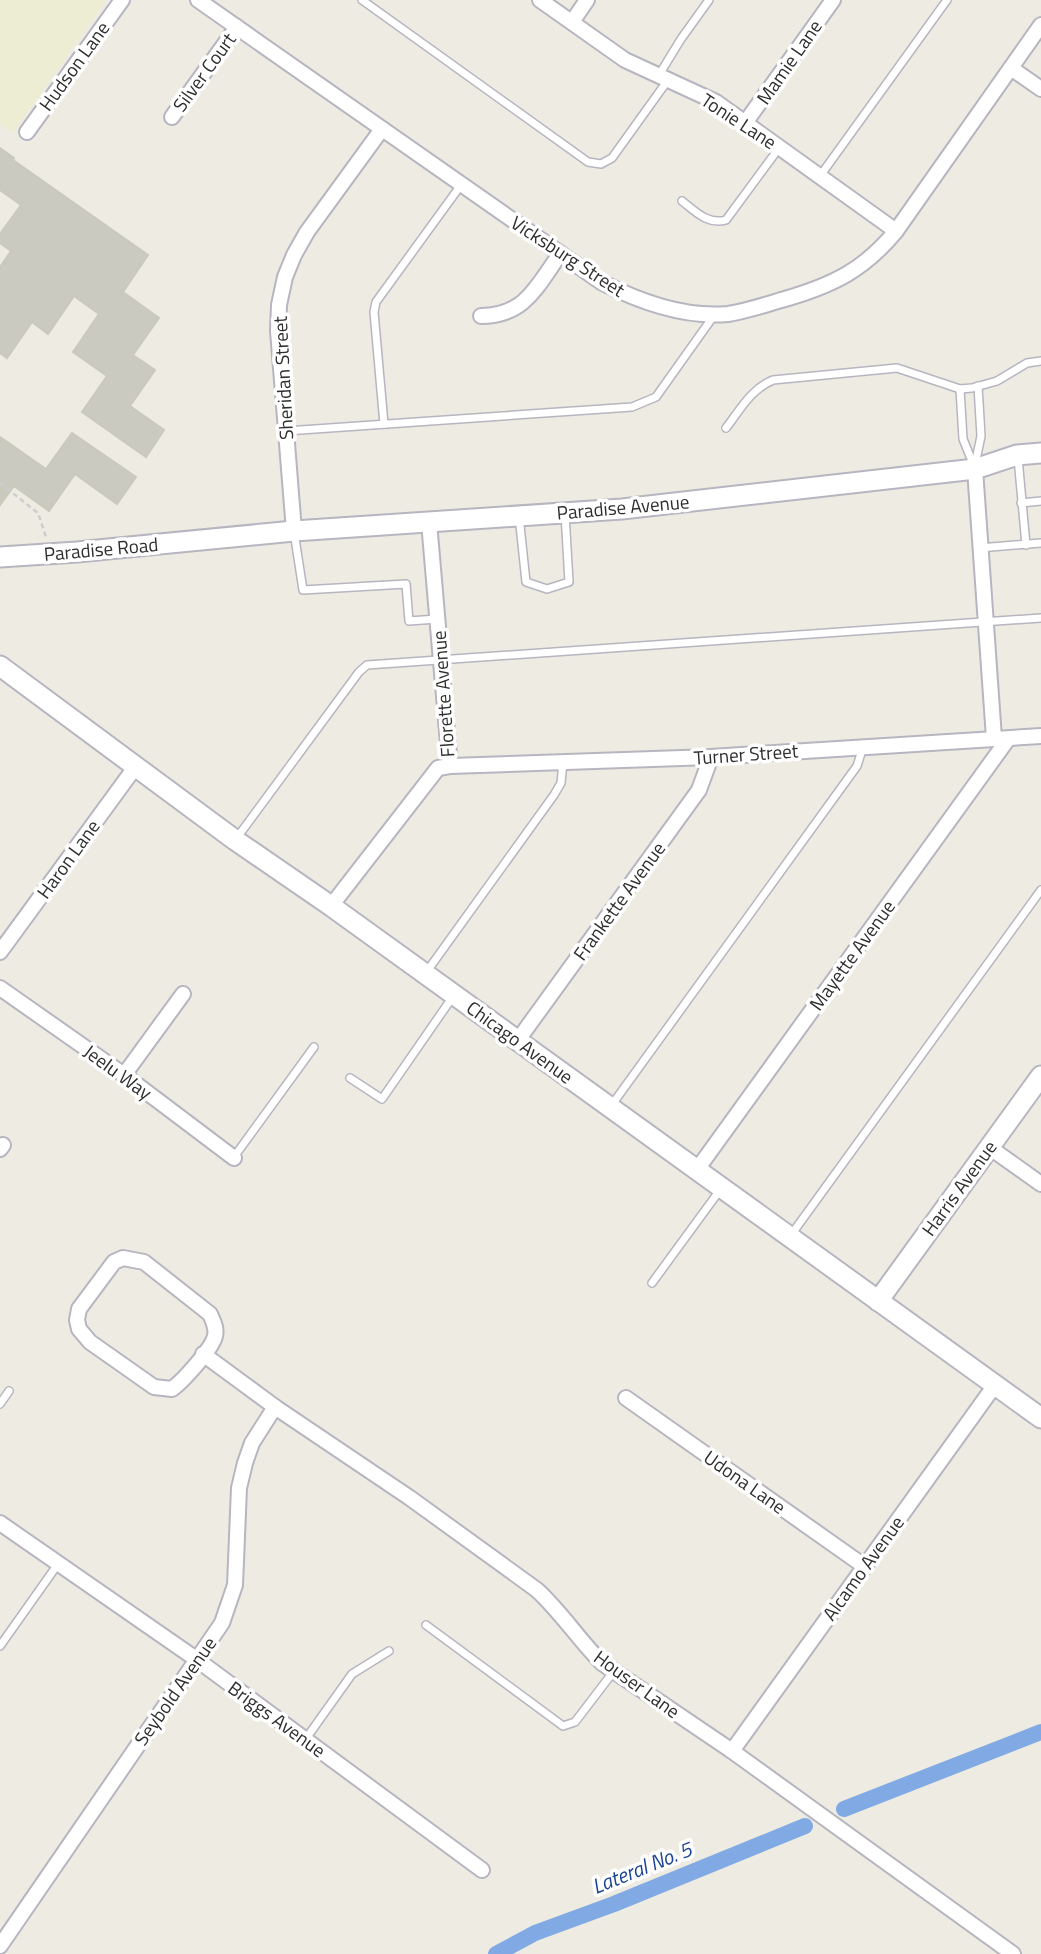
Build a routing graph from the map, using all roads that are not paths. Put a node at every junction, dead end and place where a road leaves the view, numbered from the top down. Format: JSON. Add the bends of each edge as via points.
{"nodes":[{"id":1,"x":121,"y":0,"type":"edge"},
{"id":2,"x":198,"y":0,"type":"edge"},
{"id":3,"x":362,"y":0,"type":"edge"},
{"id":4,"x":540,"y":0,"type":"edge"},
{"id":5,"x":587,"y":0,"type":"edge"},
{"id":6,"x":709,"y":0,"type":"edge"},
{"id":7,"x":833,"y":0,"type":"edge"},
{"id":8,"x":947,"y":0,"type":"edge"},
{"id":9,"x":572,"y":22,"type":"junction"},
{"id":10,"x":1041,"y":25,"type":"edge"},
{"id":11,"x":237,"y":27,"type":"junction"},
{"id":12,"x":1011,"y":68,"type":"junction"},
{"id":13,"x":664,"y":78,"type":"junction"},
{"id":14,"x":1041,"y":89,"type":"edge"},
{"id":15,"x":172,"y":117,"type":"dead end"},
{"id":16,"x":745,"y":123,"type":"junction"},
{"id":17,"x":382,"y":129,"type":"junction"},
{"id":18,"x":27,"y":132,"type":"dead end"},
{"id":19,"x":779,"y":147,"type":"junction"},
{"id":20,"x":820,"y":176,"type":"junction"},
{"id":21,"x":461,"y":185,"type":"junction"},
{"id":22,"x":682,"y":201,"type":"dead end"},
{"id":23,"x":896,"y":231,"type":"junction"},
{"id":24,"x":560,"y":254,"type":"junction"},
{"id":25,"x":715,"y":314,"type":"junction"},
{"id":26,"x":481,"y":316,"type":"dead end"},
{"id":27,"x":1041,"y":361,"type":"edge"},
{"id":28,"x":978,"y":386,"type":"junction"},
{"id":29,"x":960,"y":389,"type":"junction"},
{"id":30,"x":384,"y":424,"type":"junction"},
{"id":31,"x":726,"y":428,"type":"dead end"},
{"id":32,"x":286,"y":431,"type":"junction"},
{"id":33,"x":1041,"y":453,"type":"edge"},
{"id":34,"x":1017,"y":455,"type":"junction"},
{"id":35,"x":975,"y":469,"type":"junction"},
{"id":36,"x":1041,"y":501,"type":"edge"},
{"id":37,"x":1021,"y":503,"type":"junction"},
{"id":38,"x":565,"y":512,"type":"junction"},
{"id":39,"x":519,"y":516,"type":"junction"},
{"id":40,"x":429,"y":522,"type":"junction"},
{"id":41,"x":294,"y":531,"type":"junction"},
{"id":42,"x":203,"y":540,"type":"joint"},
{"id":43,"x":1041,"y":543,"type":"edge"},
{"id":44,"x":1026,"y":545,"type":"junction"},
{"id":45,"x":979,"y":548,"type":"junction"},
{"id":46,"x":0,"y":557,"type":"edge"},
{"id":47,"x":1041,"y":618,"type":"edge"},
{"id":48,"x":438,"y":619,"type":"junction"},
{"id":49,"x":985,"y":622,"type":"junction"},
{"id":50,"x":441,"y":659,"type":"junction"},
{"id":51,"x":0,"y":666,"type":"edge"},
{"id":52,"x":1041,"y":736,"type":"edge"},
{"id":53,"x":1001,"y":739,"type":"junction"},
{"id":54,"x":863,"y":746,"type":"junction"},
{"id":55,"x":711,"y":757,"type":"junction"},
{"id":56,"x":563,"y":762,"type":"junction"},
{"id":57,"x":136,"y":766,"type":"junction"},
{"id":58,"x":450,"y":766,"type":"junction"},
{"id":59,"x":235,"y":839,"type":"junction"},
{"id":60,"x":1041,"y":890,"type":"edge"},
{"id":61,"x":331,"y":906,"type":"junction"},
{"id":62,"x":0,"y":952,"type":"edge"},
{"id":63,"x":425,"y":974,"type":"junction"},
{"id":64,"x":0,"y":988,"type":"edge"},
{"id":65,"x":183,"y":994,"type":"dead end"},
{"id":66,"x":455,"y":995,"type":"junction"},
{"id":67,"x":518,"y":1040,"type":"junction"},
{"id":68,"x":314,"y":1047,"type":"dead end"},
{"id":69,"x":124,"y":1075,"type":"junction"},
{"id":70,"x":1041,"y":1076,"type":"edge"},
{"id":71,"x":350,"y":1078,"type":"dead end"},
{"id":72,"x":610,"y":1108,"type":"junction"},
{"id":73,"x":989,"y":1147,"type":"junction"},
{"id":74,"x":234,"y":1158,"type":"joint"},
{"id":75,"x":696,"y":1171,"type":"junction"},
{"id":76,"x":1041,"y":1184,"type":"edge"},
{"id":77,"x":721,"y":1188,"type":"junction"},
{"id":78,"x":790,"y":1238,"type":"junction"},
{"id":79,"x":652,"y":1283,"type":"dead end"},
{"id":80,"x":878,"y":1301,"type":"junction"},
{"id":81,"x":203,"y":1354,"type":"junction"},
{"id":82,"x":995,"y":1385,"type":"junction"},
{"id":83,"x":9,"y":1391,"type":"dead end"},
{"id":84,"x":626,"y":1398,"type":"dead end"},
{"id":85,"x":0,"y":1404,"type":"edge"},
{"id":86,"x":275,"y":1407,"type":"junction"},
{"id":87,"x":1041,"y":1418,"type":"edge"},
{"id":88,"x":0,"y":1523,"type":"edge"},
{"id":89,"x":58,"y":1564,"type":"junction"},
{"id":90,"x":864,"y":1566,"type":"junction"},
{"id":91,"x":426,"y":1625,"type":"dead end"},
{"id":92,"x":0,"y":1646,"type":"edge"},
{"id":93,"x":389,"y":1651,"type":"dead end"},
{"id":94,"x":196,"y":1659,"type":"junction"},
{"id":95,"x":614,"y":1671,"type":"junction"},
{"id":96,"x":305,"y":1740,"type":"junction"},
{"id":97,"x":732,"y":1751,"type":"junction"},
{"id":98,"x":482,"y":1870,"type":"dead end"},
{"id":99,"x":993,"y":1940,"type":"junction"},
{"id":100,"x":0,"y":1946,"type":"edge"},
{"id":101,"x":984,"y":1954,"type":"edge"},
{"id":102,"x":1013,"y":1954,"type":"edge"}],
"edges":[{"from":1,"to":18,"type":"street","name":"Hudson Lane"},
{"from":2,"to":11,"type":"street","name":"Vicksburg Street"},
{"from":3,"to":13,"type":"lane","via":[[588,162],[612,158]]},
{"from":4,"to":9,"type":"street","name":"Tonie Lane"},
{"from":5,"to":9,"type":"street"},
{"from":6,"to":13,"type":"lane","via":[[681,39]]},
{"from":7,"to":16,"type":"street","name":"Mamie Lane"},
{"from":8,"to":20,"type":"lane"},
{"from":9,"to":13,"type":"street","name":"Tonie Lane","via":[[625,60]]},
{"from":10,"to":12,"type":"street","name":"Vicksburg Street"},
{"from":11,"to":15,"type":"street","name":"Silver Court"},
{"from":11,"to":17,"type":"street","name":"Vicksburg Street"},
{"from":12,"to":14,"type":"street"},
{"from":12,"to":23,"type":"street","name":"Vicksburg Street"},
{"from":13,"to":16,"type":"street","name":"Tonie Lane","via":[[716,102]]},
{"from":16,"to":19,"type":"street","name":"Tonie Lane"},
{"from":17,"to":21,"type":"street","name":"Vicksburg Street"},
{"from":17,"to":32,"type":"street","name":"Sheridan Street","via":[[307,232],[285,277],[278,331]]},
{"from":19,"to":20,"type":"street","name":"Tonie Lane"},
{"from":19,"to":22,"type":"lane","via":[[726,220],[707,220]]},
{"from":20,"to":23,"type":"street","name":"Tonie Lane"},
{"from":21,"to":24,"type":"street","name":"Vicksburg Street"},
{"from":21,"to":30,"type":"lane","via":[[376,302]]},
{"from":23,"to":25,"type":"street","name":"Vicksburg Street","via":[[862,265],[831,284]]},
{"from":24,"to":25,"type":"street","name":"Vicksburg Street","via":[[625,295],[674,310]]},
{"from":24,"to":26,"type":"street","via":[[530,298],[508,312]]},
{"from":25,"to":30,"type":"lane","via":[[656,397],[644,404]]},
{"from":27,"to":28,"type":"lane"},
{"from":28,"to":29,"type":"lane"},
{"from":28,"to":35,"type":"lane","via":[[981,436]]},
{"from":29,"to":31,"type":"lane","via":[[897,368],[773,380],[751,394]]},
{"from":29,"to":35,"type":"lane","via":[[962,439]]},
{"from":30,"to":32,"type":"lane"},
{"from":32,"to":41,"type":"street","name":"Sheridan Street"},
{"from":33,"to":34,"type":"street","name":"Paradise Avenue"},
{"from":34,"to":35,"type":"street","name":"Paradise Avenue"},
{"from":34,"to":37,"type":"lane"},
{"from":35,"to":38,"type":"street","name":"Paradise Avenue"},
{"from":35,"to":45,"type":"street"},
{"from":36,"to":37,"type":"lane"},
{"from":37,"to":44,"type":"lane"},
{"from":38,"to":39,"type":"street","name":"Paradise Avenue"},
{"from":38,"to":39,"type":"lane","via":[[569,582],[547,589],[526,582]]},
{"from":39,"to":40,"type":"street","name":"Paradise Avenue"},
{"from":40,"to":41,"type":"street","name":"Paradise Avenue"},
{"from":40,"to":48,"type":"street","name":"Florette Avenue"},
{"from":41,"to":42,"type":"street","name":"Paradise Avenue"},
{"from":41,"to":48,"type":"lane","via":[[303,590],[406,584],[409,621]]},
{"from":42,"to":46,"type":"street","name":"Paradise Road"},
{"from":43,"to":44,"type":"lane"},
{"from":44,"to":45,"type":"lane"},
{"from":45,"to":49,"type":"street"},
{"from":47,"to":49,"type":"lane"},
{"from":48,"to":50,"type":"street","name":"Florette Avenue"},
{"from":49,"to":50,"type":"lane"},
{"from":49,"to":53,"type":"street"},
{"from":50,"to":58,"type":"street","name":"Florette Avenue"},
{"from":50,"to":59,"type":"lane","via":[[367,664]]},
{"from":51,"to":57,"type":"street","name":"Chicago Avenue"},
{"from":52,"to":53,"type":"street","name":"Turner Street"},
{"from":53,"to":54,"type":"street","name":"Turner Street"},
{"from":53,"to":75,"type":"street","name":"Mayette Avenue"},
{"from":54,"to":55,"type":"street","name":"Turner Street"},
{"from":54,"to":72,"type":"lane","via":[[857,766]]},
{"from":55,"to":56,"type":"street","name":"Turner Street"},
{"from":55,"to":67,"type":"street","name":"Frankette Avenue","via":[[699,790]]},
{"from":56,"to":58,"type":"street","name":"Turner Street"},
{"from":56,"to":63,"type":"lane","via":[[561,783],[554,795]]},
{"from":57,"to":59,"type":"street","name":"Chicago Avenue"},
{"from":57,"to":62,"type":"street","name":"Haron Lane"},
{"from":58,"to":61,"type":"street","name":"Florette Avenue","via":[[438,768],[425,782]]},
{"from":59,"to":61,"type":"street","name":"Chicago Avenue"},
{"from":60,"to":78,"type":"lane"},
{"from":61,"to":63,"type":"street","name":"Chicago Avenue"},
{"from":63,"to":66,"type":"street","name":"Chicago Avenue"},
{"from":64,"to":69,"type":"street","name":"Jeelu Way"},
{"from":65,"to":69,"type":"street"},
{"from":66,"to":67,"type":"street","name":"Chicago Avenue"},
{"from":66,"to":71,"type":"lane","via":[[382,1099]]},
{"from":67,"to":72,"type":"street","name":"Chicago Avenue"},
{"from":68,"to":74,"type":"lane"},
{"from":69,"to":74,"type":"street","name":"Jeelu Way"},
{"from":70,"to":73,"type":"street","name":"Harris Avenue"},
{"from":72,"to":75,"type":"street","name":"Chicago Avenue"},
{"from":73,"to":76,"type":"street"},
{"from":73,"to":80,"type":"street","name":"Harris Avenue"},
{"from":75,"to":77,"type":"street","name":"Chicago Avenue"},
{"from":77,"to":78,"type":"street","name":"Chicago Avenue"},
{"from":77,"to":79,"type":"lane"},
{"from":78,"to":80,"type":"street","name":"Chicago Avenue"},
{"from":80,"to":82,"type":"street","name":"Chicago Avenue"},
{"from":81,"to":81,"type":"street","via":[[172,1389],[153,1387],[82,1335],[79,1309],[114,1262],[123,1258],[145,1262],[210,1314],[215,1335]]},
{"from":81,"to":86,"type":"street","name":"Houser Lane"},
{"from":82,"to":87,"type":"street","name":"Chicago Avenue"},
{"from":82,"to":90,"type":"street","name":"Alcamo Avenue"},
{"from":83,"to":85,"type":"lane"},
{"from":84,"to":90,"type":"street","name":"Udona Lane"},
{"from":86,"to":94,"type":"street","name":"Seybold Avenue","via":[[252,1443],[239,1488],[234,1585],[222,1623]]},
{"from":86,"to":95,"type":"street","name":"Houser Lane","via":[[410,1497],[537,1590],[584,1645]]},
{"from":88,"to":89,"type":"street","name":"Briggs Avenue"},
{"from":89,"to":92,"type":"lane"},
{"from":89,"to":94,"type":"street","name":"Briggs Avenue"},
{"from":90,"to":97,"type":"street","name":"Alcamo Avenue"},
{"from":91,"to":95,"type":"lane","via":[[563,1726],[575,1722]]},
{"from":93,"to":96,"type":"lane","via":[[352,1674]]},
{"from":94,"to":96,"type":"street","name":"Briggs Avenue"},
{"from":94,"to":100,"type":"street","name":"Seybold Avenue"},
{"from":95,"to":97,"type":"street","name":"Houser Lane"},
{"from":96,"to":98,"type":"street","name":"Briggs Avenue"},
{"from":97,"to":99,"type":"street","name":"Houser Lane"},
{"from":99,"to":101,"type":"street"},
{"from":99,"to":102,"type":"street","name":"Houser Lane"}]}
